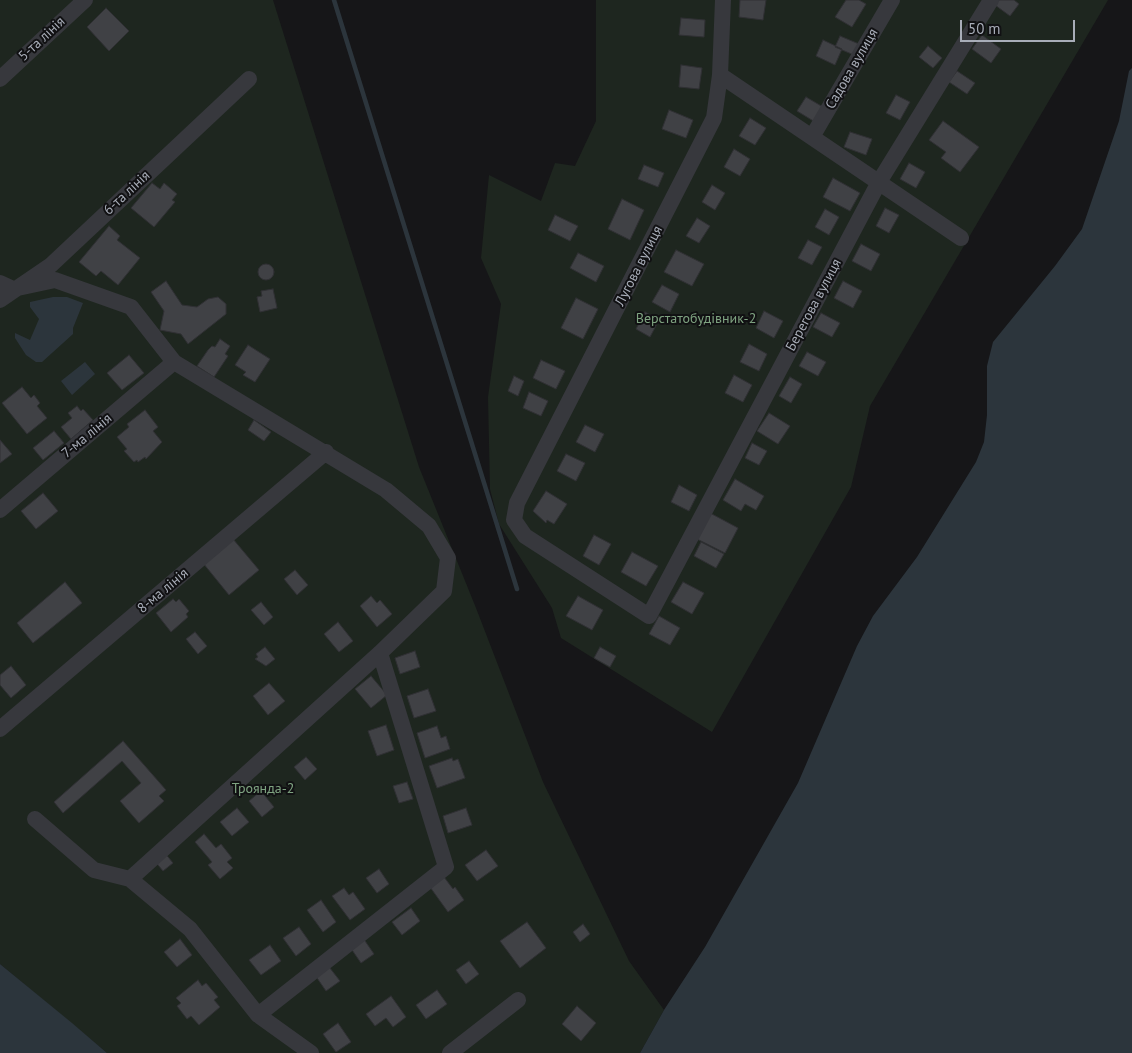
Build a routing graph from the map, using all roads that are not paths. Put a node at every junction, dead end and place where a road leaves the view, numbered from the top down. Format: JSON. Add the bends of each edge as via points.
{"nodes":[{"id":1,"x":85,"y":0,"type":"edge"},
{"id":2,"x":724,"y":0,"type":"edge"},
{"id":3,"x":892,"y":0,"type":"edge"},
{"id":4,"x":991,"y":0,"type":"edge"},
{"id":5,"x":720,"y":75,"type":"junction"},
{"id":6,"x":0,"y":79,"type":"edge"},
{"id":7,"x":249,"y":79,"type":"dead end"},
{"id":8,"x":812,"y":137,"type":"junction"},
{"id":9,"x":879,"y":182,"type":"junction"},
{"id":10,"x":961,"y":238,"type":"dead end"},
{"id":11,"x":6,"y":286,"type":"edge"},
{"id":12,"x":0,"y":300,"type":"edge"},
{"id":13,"x":174,"y":362,"type":"junction"},
{"id":14,"x":326,"y":452,"type":"junction"},
{"id":15,"x":0,"y":510,"type":"edge"},
{"id":16,"x":649,"y":616,"type":"joint"},
{"id":17,"x":380,"y":653,"type":"junction"},
{"id":18,"x":0,"y":729,"type":"edge"},
{"id":19,"x":35,"y":819,"type":"dead end"},
{"id":20,"x":130,"y":879,"type":"junction"},
{"id":21,"x":518,"y":1000,"type":"dead end"},
{"id":22,"x":258,"y":1015,"type":"junction"},
{"id":23,"x":310,"y":1053,"type":"edge"},
{"id":24,"x":450,"y":1053,"type":"edge"}],
"edges":[{"from":1,"to":6,"type":"street","name":"5-та лінія"},
{"from":2,"to":5,"type":"street","name":"Лугова вулиця"},
{"from":3,"to":8,"type":"street","name":"Садова вулиця"},
{"from":4,"to":9,"type":"street","name":"Берегова вулиця"},
{"from":5,"to":8,"type":"street"},
{"from":5,"to":16,"type":"street","name":"Лугова вулиця","via":[[714,118],[517,503],[514,520],[525,536]]},
{"from":7,"to":11,"type":"street","name":"6-та лінія","via":[[51,266]]},
{"from":8,"to":9,"type":"street"},
{"from":9,"to":10,"type":"street"},
{"from":9,"to":16,"type":"street","name":"Берегова вулиця"},
{"from":11,"to":12,"type":"street","name":"6-та лінія"},
{"from":11,"to":13,"type":"street","via":[[55,280],[130,307]]},
{"from":13,"to":14,"type":"street"},
{"from":13,"to":15,"type":"street","name":"7-ма лінія"},
{"from":14,"to":17,"type":"street","via":[[386,490],[429,526],[448,558],[444,591]]},
{"from":14,"to":18,"type":"street","name":"8-ма лінія"},
{"from":17,"to":20,"type":"street"},
{"from":17,"to":22,"type":"street","via":[[446,867]]},
{"from":19,"to":20,"type":"street","via":[[94,870]]},
{"from":20,"to":22,"type":"street","via":[[190,929]]},
{"from":21,"to":24,"type":"street"},
{"from":22,"to":23,"type":"street"}]}
